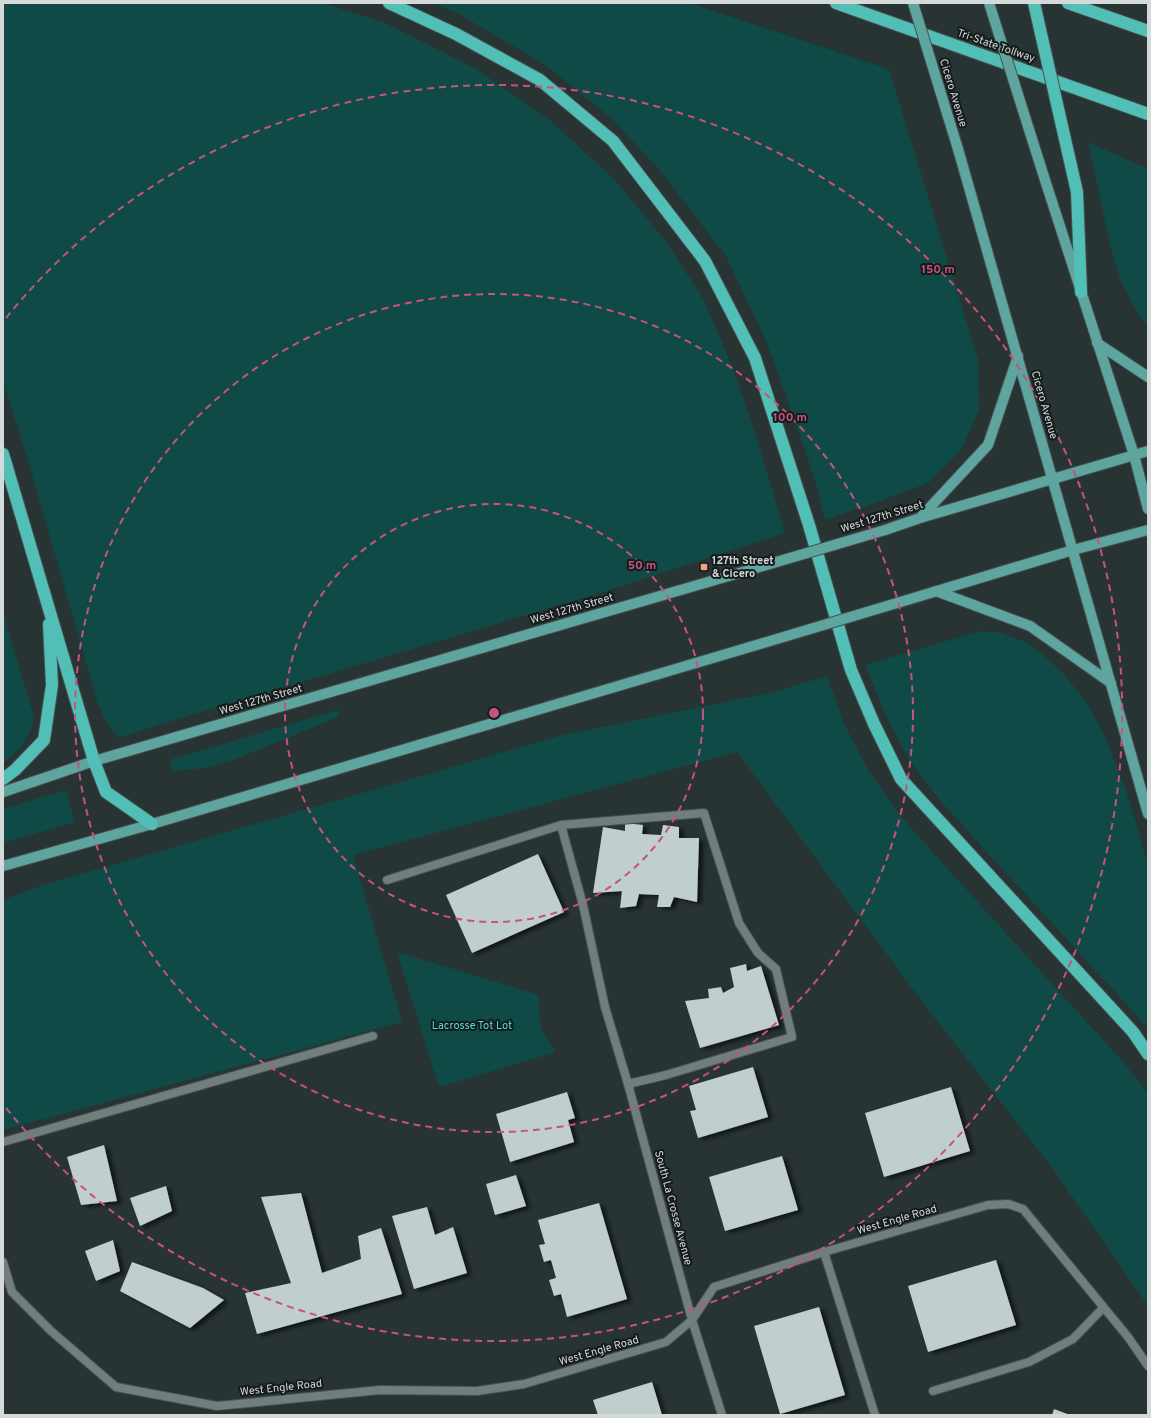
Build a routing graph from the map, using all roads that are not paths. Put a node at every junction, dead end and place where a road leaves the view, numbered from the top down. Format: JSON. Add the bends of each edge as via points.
{"nodes":[{"id":1,"x":389,"y":3,"type":"edge"},
{"id":2,"x":836,"y":3,"type":"edge"},
{"id":3,"x":913,"y":3,"type":"edge"},
{"id":4,"x":989,"y":3,"type":"edge"},
{"id":5,"x":1034,"y":3,"type":"edge"},
{"id":6,"x":1068,"y":3,"type":"edge"},
{"id":7,"x":1148,"y":31,"type":"edge"},
{"id":8,"x":1148,"y":114,"type":"edge"},
{"id":9,"x":1081,"y":292,"type":"junction"},
{"id":10,"x":1097,"y":343,"type":"junction"},
{"id":11,"x":1018,"y":356,"type":"junction"},
{"id":12,"x":1148,"y":377,"type":"edge"},
{"id":13,"x":1148,"y":451,"type":"edge"},
{"id":14,"x":3,"y":454,"type":"edge"},
{"id":15,"x":1134,"y":455,"type":"junction"},
{"id":16,"x":1053,"y":479,"type":"junction"},
{"id":17,"x":1148,"y":509,"type":"edge"},
{"id":18,"x":920,"y":518,"type":"junction"},
{"id":19,"x":1148,"y":530,"type":"edge"},
{"id":20,"x":1073,"y":550,"type":"junction"},
{"id":21,"x":936,"y":591,"type":"junction"},
{"id":22,"x":48,"y":605,"type":"junction"},
{"id":23,"x":1111,"y":683,"type":"junction"},
{"id":24,"x":94,"y":761,"type":"junction"},
{"id":25,"x":3,"y":779,"type":"edge"},
{"id":26,"x":3,"y":792,"type":"edge"},
{"id":27,"x":1148,"y":814,"type":"edge"},
{"id":28,"x":152,"y":824,"type":"junction"},
{"id":29,"x":560,"y":825,"type":"junction"},
{"id":30,"x":3,"y":866,"type":"edge"},
{"id":31,"x":387,"y":880,"type":"dead end"},
{"id":32,"x":373,"y":1036,"type":"dead end"},
{"id":33,"x":1148,"y":1054,"type":"edge"},
{"id":34,"x":628,"y":1084,"type":"junction"},
{"id":35,"x":3,"y":1142,"type":"edge"},
{"id":36,"x":824,"y":1252,"type":"junction"},
{"id":37,"x":3,"y":1262,"type":"edge"},
{"id":38,"x":1103,"y":1308,"type":"junction"},
{"id":39,"x":692,"y":1320,"type":"junction"},
{"id":40,"x":1148,"y":1366,"type":"edge"},
{"id":41,"x":934,"y":1391,"type":"dead end"},
{"id":42,"x":722,"y":1415,"type":"edge"},
{"id":43,"x":876,"y":1415,"type":"edge"}],
"edges":[{"from":1,"to":33,"type":"highway","via":[[456,34],[540,80],[613,141],[705,260],[755,358],[809,524],[851,670],[901,779],[1133,1032]]},
{"from":2,"to":8,"type":"highway","name":"Tri-State Tollway"},
{"from":3,"to":11,"type":"main road","name":"Cicero Avenue","bridge":true},
{"from":4,"to":9,"type":"main road","bridge":true},
{"from":5,"to":9,"type":"highway","bridge":true,"via":[[1078,192]]},
{"from":6,"to":7,"type":"highway"},
{"from":9,"to":10,"type":"main road"},
{"from":10,"to":12,"type":"main road"},
{"from":10,"to":15,"type":"main road"},
{"from":11,"to":16,"type":"main road","name":"Cicero Avenue"},
{"from":11,"to":18,"type":"main road","via":[[988,445]]},
{"from":13,"to":15,"type":"main road","name":"West 127th Street"},
{"from":14,"to":22,"type":"highway"},
{"from":15,"to":16,"type":"main road","name":"West 127th Street"},
{"from":15,"to":17,"type":"main road"},
{"from":16,"to":18,"type":"main road","name":"West 127th Street"},
{"from":16,"to":20,"type":"main road","name":"Cicero Avenue"},
{"from":18,"to":24,"type":"main road","name":"West 127th Street","bridge":true},
{"from":19,"to":20,"type":"main road"},
{"from":20,"to":21,"type":"main road"},
{"from":20,"to":23,"type":"main road","name":"Cicero Avenue"},
{"from":21,"to":23,"type":"main road","via":[[1030,626]]},
{"from":21,"to":28,"type":"main road","bridge":true},
{"from":22,"to":24,"type":"highway"},
{"from":22,"to":25,"type":"highway","via":[[52,686],[44,740]]},
{"from":23,"to":27,"type":"main road","name":"Cicero Avenue"},
{"from":24,"to":26,"type":"main road","name":"West 127th Street"},
{"from":24,"to":28,"type":"highway","via":[[106,792]]},
{"from":28,"to":30,"type":"main road"},
{"from":29,"to":31,"type":"street"},
{"from":29,"to":34,"type":"street","name":"South La Crosse Avenue","via":[[583,905],[605,1007]]},
{"from":29,"to":34,"type":"street","via":[[704,814],[739,923],[758,953],[776,968],[792,1037]]},
{"from":32,"to":35,"type":"street"},
{"from":34,"to":39,"type":"street","name":"South La Crosse Avenue"},
{"from":36,"to":38,"type":"street","name":"West Engle Road","via":[[988,1205],[1008,1204],[1023,1209]]},
{"from":36,"to":39,"type":"street","name":"West Engle Road","via":[[714,1287]]},
{"from":36,"to":43,"type":"street"},
{"from":37,"to":39,"type":"street","name":"West Engle Road","via":[[12,1292],[51,1331],[116,1386],[216,1406],[380,1390],[477,1392],[524,1384],[666,1342]]},
{"from":38,"to":40,"type":"street","name":"West Engle Road"},
{"from":38,"to":41,"type":"street","via":[[1073,1339],[1029,1362]]},
{"from":39,"to":42,"type":"street","name":"South La Crosse Avenue"}]}
